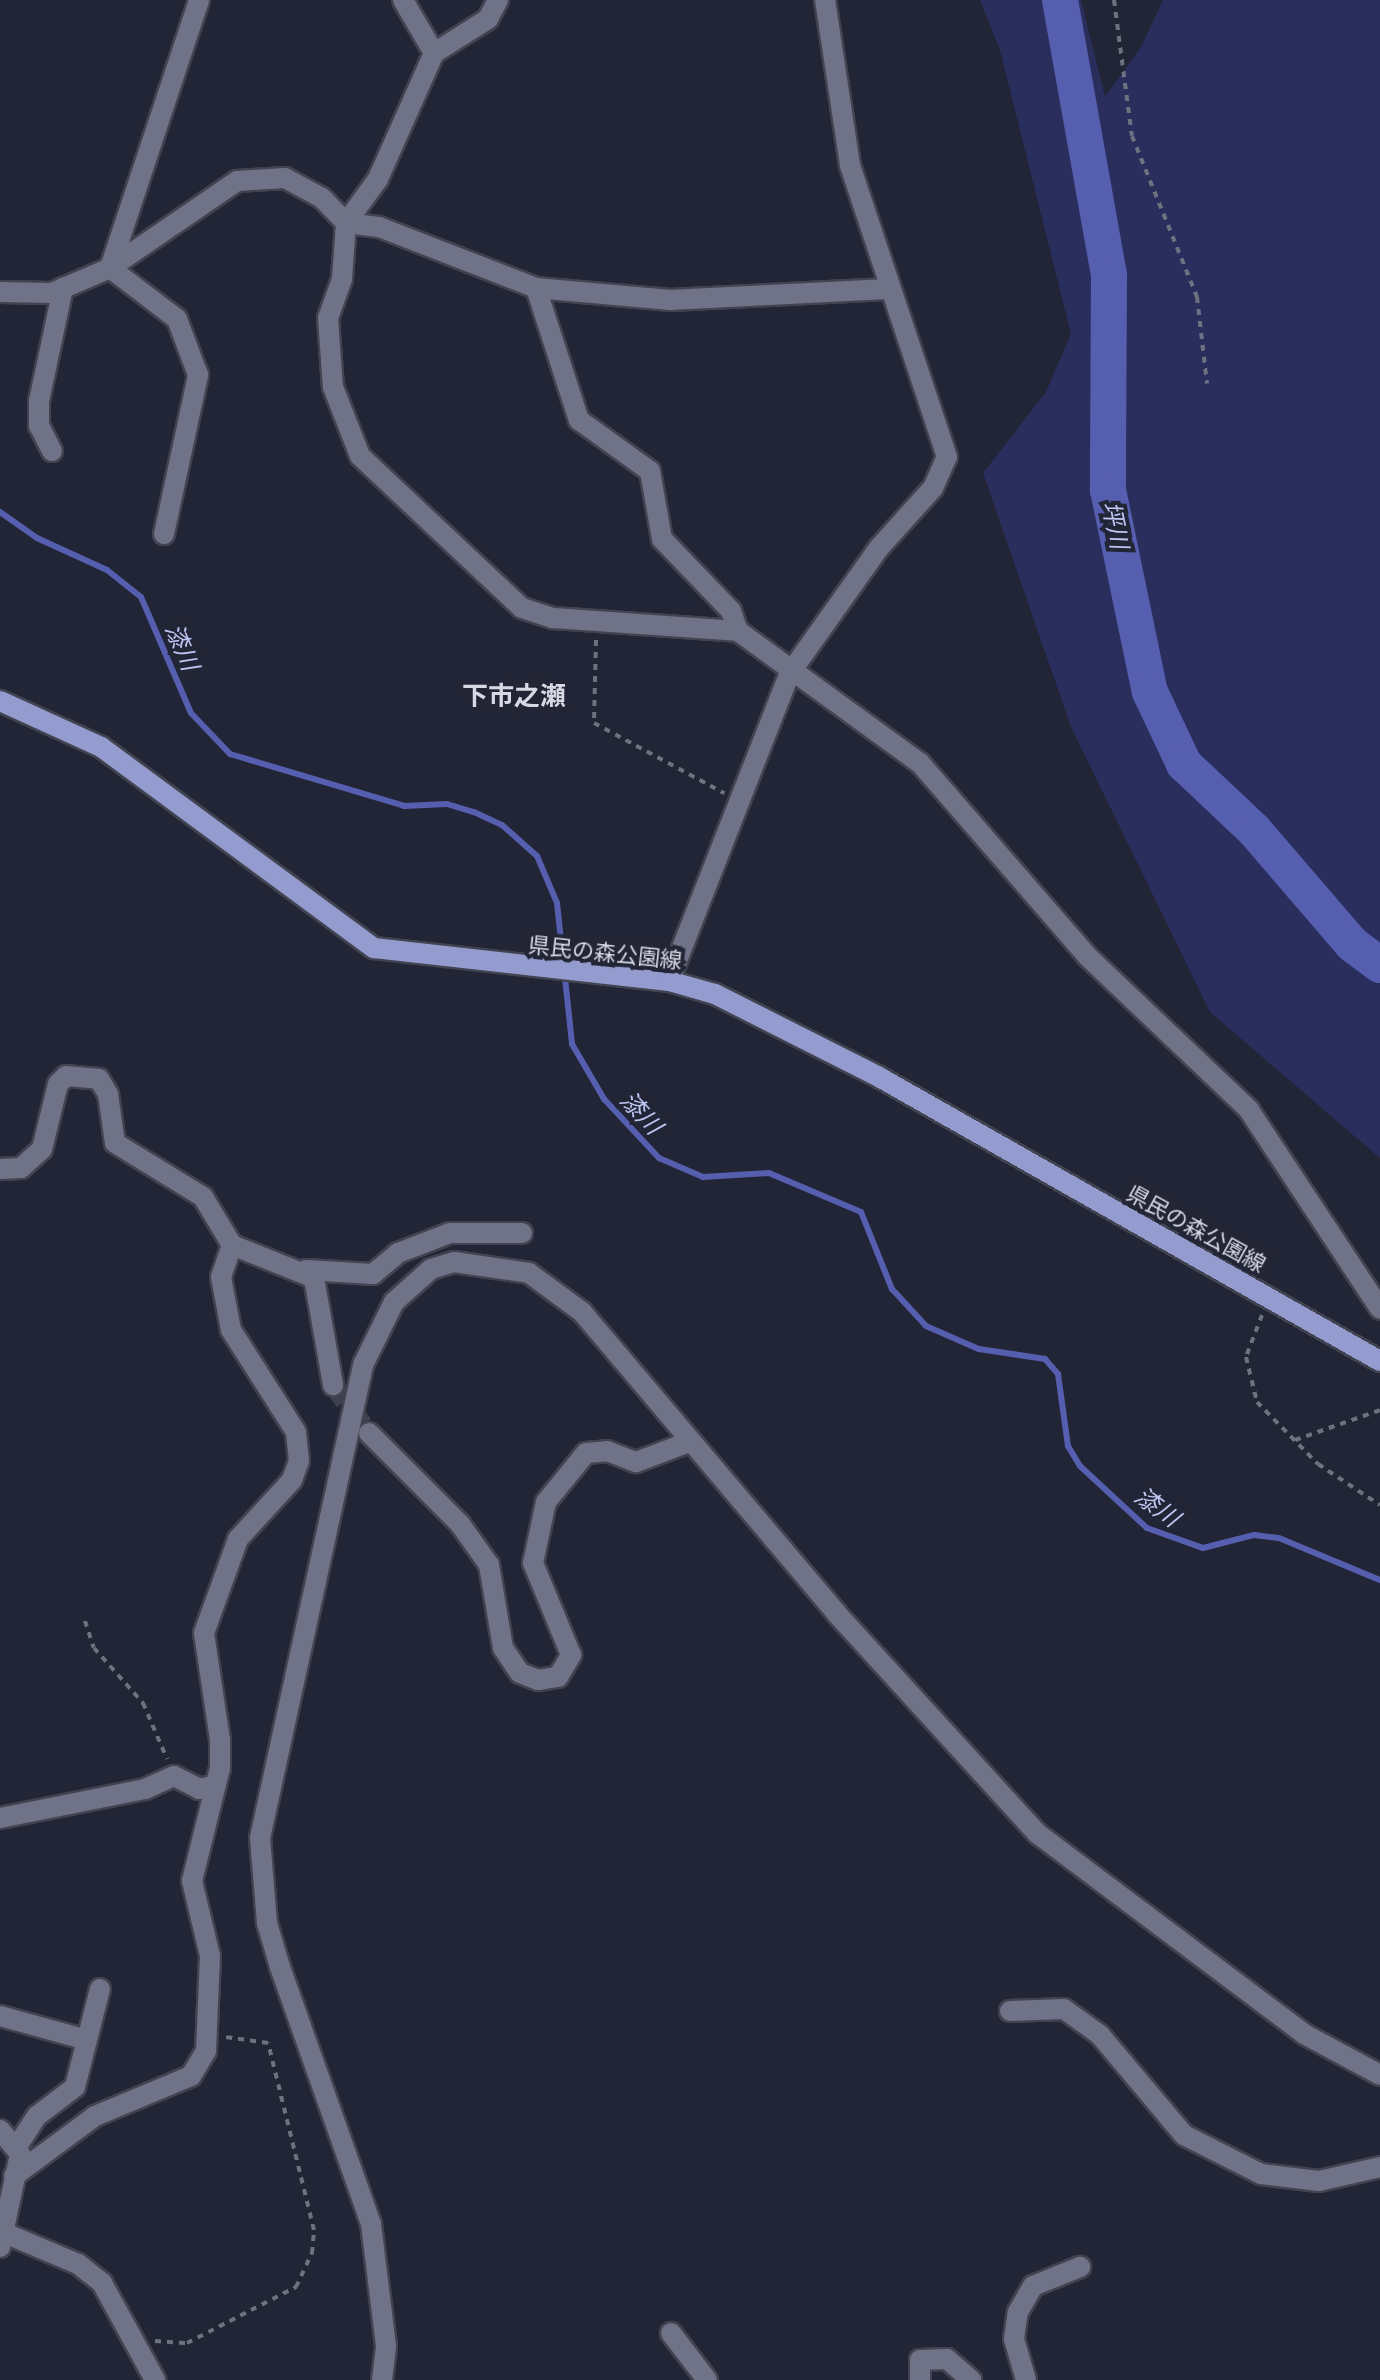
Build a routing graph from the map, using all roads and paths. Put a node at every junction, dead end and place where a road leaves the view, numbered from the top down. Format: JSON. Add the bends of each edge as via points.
{"nodes":[{"id":1,"x":199,"y":0,"type":"edge"},
{"id":2,"x":403,"y":0,"type":"edge"},
{"id":3,"x":498,"y":0,"type":"edge"},
{"id":4,"x":825,"y":0,"type":"edge"},
{"id":5,"x":1114,"y":0,"type":"edge"},
{"id":6,"x":434,"y":53,"type":"junction"},
{"id":7,"x":346,"y":223,"type":"junction"},
{"id":8,"x":110,"y":268,"type":"junction"},
{"id":9,"x":63,"y":288,"type":"junction"},
{"id":10,"x":536,"y":288,"type":"junction"},
{"id":11,"x":3,"y":289,"type":"edge"},
{"id":12,"x":888,"y":289,"type":"junction"},
{"id":13,"x":1207,"y":383,"type":"dead end"},
{"id":14,"x":52,"y":451,"type":"dead end"},
{"id":15,"x":164,"y":534,"type":"dead end"},
{"id":16,"x":596,"y":621,"type":"junction"},
{"id":17,"x":738,"y":631,"type":"junction"},
{"id":18,"x":790,"y":673,"type":"junction"},
{"id":19,"x":0,"y":701,"type":"edge"},
{"id":20,"x":739,"y":802,"type":"junction"},
{"id":21,"x":669,"y":981,"type":"junction"},
{"id":22,"x":0,"y":1169,"type":"edge"},
{"id":23,"x":522,"y":1233,"type":"dead end"},
{"id":24,"x":232,"y":1245,"type":"junction"},
{"id":25,"x":306,"y":1270,"type":"junction"},
{"id":26,"x":1268,"y":1297,"type":"junction"},
{"id":27,"x":1380,"y":1309,"type":"edge"},
{"id":28,"x":1380,"y":1361,"type":"edge"},
{"id":29,"x":333,"y":1385,"type":"tunnel mouth"},
{"id":30,"x":1380,"y":1410,"type":"edge"},
{"id":31,"x":369,"y":1433,"type":"tunnel mouth"},
{"id":32,"x":1295,"y":1440,"type":"junction"},
{"id":33,"x":689,"y":1442,"type":"junction"},
{"id":34,"x":1380,"y":1505,"type":"edge"},
{"id":35,"x":85,"y":1621,"type":"dead end"},
{"id":36,"x":174,"y":1776,"type":"junction"},
{"id":37,"x":216,"y":1785,"type":"junction"},
{"id":38,"x":0,"y":1818,"type":"edge"},
{"id":39,"x":100,"y":1989,"type":"dead end"},
{"id":40,"x":1010,"y":2011,"type":"dead end"},
{"id":41,"x":0,"y":2016,"type":"edge"},
{"id":42,"x":207,"y":2034,"type":"junction"},
{"id":43,"x":87,"y":2040,"type":"junction"},
{"id":44,"x":1380,"y":2075,"type":"edge"},
{"id":45,"x":0,"y":2130,"type":"edge"},
{"id":46,"x":16,"y":2148,"type":"junction"},
{"id":47,"x":1380,"y":2167,"type":"edge"},
{"id":48,"x":14,"y":2176,"type":"junction"},
{"id":49,"x":4,"y":2241,"type":"edge"},
{"id":50,"x":1080,"y":2267,"type":"dead end"},
{"id":51,"x":671,"y":2333,"type":"dead end"},
{"id":52,"x":134,"y":2336,"type":"junction"},
{"id":53,"x":155,"y":2380,"type":"edge"},
{"id":54,"x":382,"y":2380,"type":"edge"},
{"id":55,"x":707,"y":2380,"type":"edge"},
{"id":56,"x":920,"y":2380,"type":"edge"},
{"id":57,"x":971,"y":2380,"type":"edge"},
{"id":58,"x":1026,"y":2380,"type":"edge"}],
"edges":[{"from":1,"to":8,"type":"street"},
{"from":2,"to":6,"type":"street"},
{"from":3,"to":6,"type":"street","via":[[488,19]]},
{"from":4,"to":12,"type":"street","via":[[838,111]]},
{"from":5,"to":13,"type":"path","via":[[1132,136],[1197,297]]},
{"from":6,"to":7,"type":"street","via":[[378,179]]},
{"from":7,"to":8,"type":"street","via":[[322,198],[285,178],[237,181]]},
{"from":7,"to":10,"type":"street","via":[[379,227]]},
{"from":7,"to":16,"type":"street","via":[[342,279],[328,318],[333,387],[360,456],[522,608],[553,618]]},
{"from":8,"to":9,"type":"street"},
{"from":8,"to":15,"type":"street","via":[[177,319],[198,375]]},
{"from":9,"to":11,"type":"street"},
{"from":9,"to":14,"type":"street","via":[[39,401],[39,426]]},
{"from":10,"to":12,"type":"street","via":[[670,300]]},
{"from":10,"to":17,"type":"street","via":[[579,420],[650,471],[662,539],[731,611]]},
{"from":12,"to":18,"type":"street","via":[[947,457],[933,488],[878,549]]},
{"from":16,"to":17,"type":"street"},
{"from":16,"to":20,"type":"path","via":[[594,723]]},
{"from":17,"to":18,"type":"street"},
{"from":18,"to":20,"type":"street"},
{"from":18,"to":27,"type":"street","via":[[920,763],[1087,956],[1249,1110]]},
{"from":19,"to":21,"type":"main road","name":"県民の森公園線","via":[[101,747],[374,948]]},
{"from":20,"to":21,"type":"street"},
{"from":21,"to":26,"type":"main road","name":"県民の森公園線","via":[[715,994],[879,1077]]},
{"from":22,"to":24,"type":"street","via":[[21,1168],[42,1149],[58,1084],[66,1076],[99,1079],[108,1094],[115,1143],[203,1197]]},
{"from":23,"to":25,"type":"street","via":[[450,1233],[398,1253],[373,1274]]},
{"from":24,"to":25,"type":"street","via":[[251,1258]]},
{"from":24,"to":37,"type":"street","via":[[221,1277],[231,1330],[296,1432],[299,1461],[292,1480],[238,1539],[211,1602],[204,1633],[220,1740]]},
{"from":25,"to":29,"type":"street","via":[[321,1299],[323,1355]]},
{"from":26,"to":28,"type":"main road","name":"県民の森公園線"},
{"from":26,"to":32,"type":"path","via":[[1246,1357],[1246,1375],[1257,1402]]},
{"from":30,"to":32,"type":"path"},
{"from":31,"to":33,"type":"street","via":[[460,1524],[489,1565],[503,1648],[520,1673],[538,1680],[558,1677],[571,1655],[533,1563],[546,1502],[586,1453],[607,1451],[636,1462]]},
{"from":32,"to":34,"type":"path","via":[[1318,1464]]},
{"from":33,"to":44,"type":"street","via":[[1038,1834],[1292,2025]]},
{"from":33,"to":54,"type":"street","via":[[582,1312],[529,1273],[502,1265],[454,1262],[421,1276],[394,1302],[364,1363],[300,1631],[259,1864],[280,1967],[371,2224],[386,2346]]},
{"from":35,"to":36,"type":"path","via":[[102,1661],[143,1703]]},
{"from":36,"to":37,"type":"street","via":[[199,1789]]},
{"from":36,"to":38,"type":"street","via":[[145,1789]]},
{"from":37,"to":42,"type":"street","via":[[192,1881],[210,1956]]},
{"from":39,"to":43,"type":"street"},
{"from":40,"to":47,"type":"street","via":[[1064,2009],[1100,2035],[1184,2135],[1261,2174],[1319,2181]]},
{"from":41,"to":43,"type":"street"},
{"from":42,"to":48,"type":"street","via":[[201,2067],[191,2076],[95,2116]]},
{"from":42,"to":52,"type":"path","via":[[268,2043],[314,2230],[312,2253],[296,2287],[187,2343]]},
{"from":43,"to":46,"type":"street","via":[[75,2087],[37,2116]]},
{"from":45,"to":46,"type":"street"},
{"from":46,"to":48,"type":"street"},
{"from":48,"to":49,"type":"street"},
{"from":49,"to":52,"type":"street","via":[[78,2264],[102,2283]]},
{"from":50,"to":58,"type":"street","via":[[1033,2286],[1018,2312],[1014,2339]]},
{"from":51,"to":55,"type":"street"},
{"from":52,"to":53,"type":"street"},
{"from":56,"to":57,"type":"street","via":[[920,2360],[947,2359]]}]}
